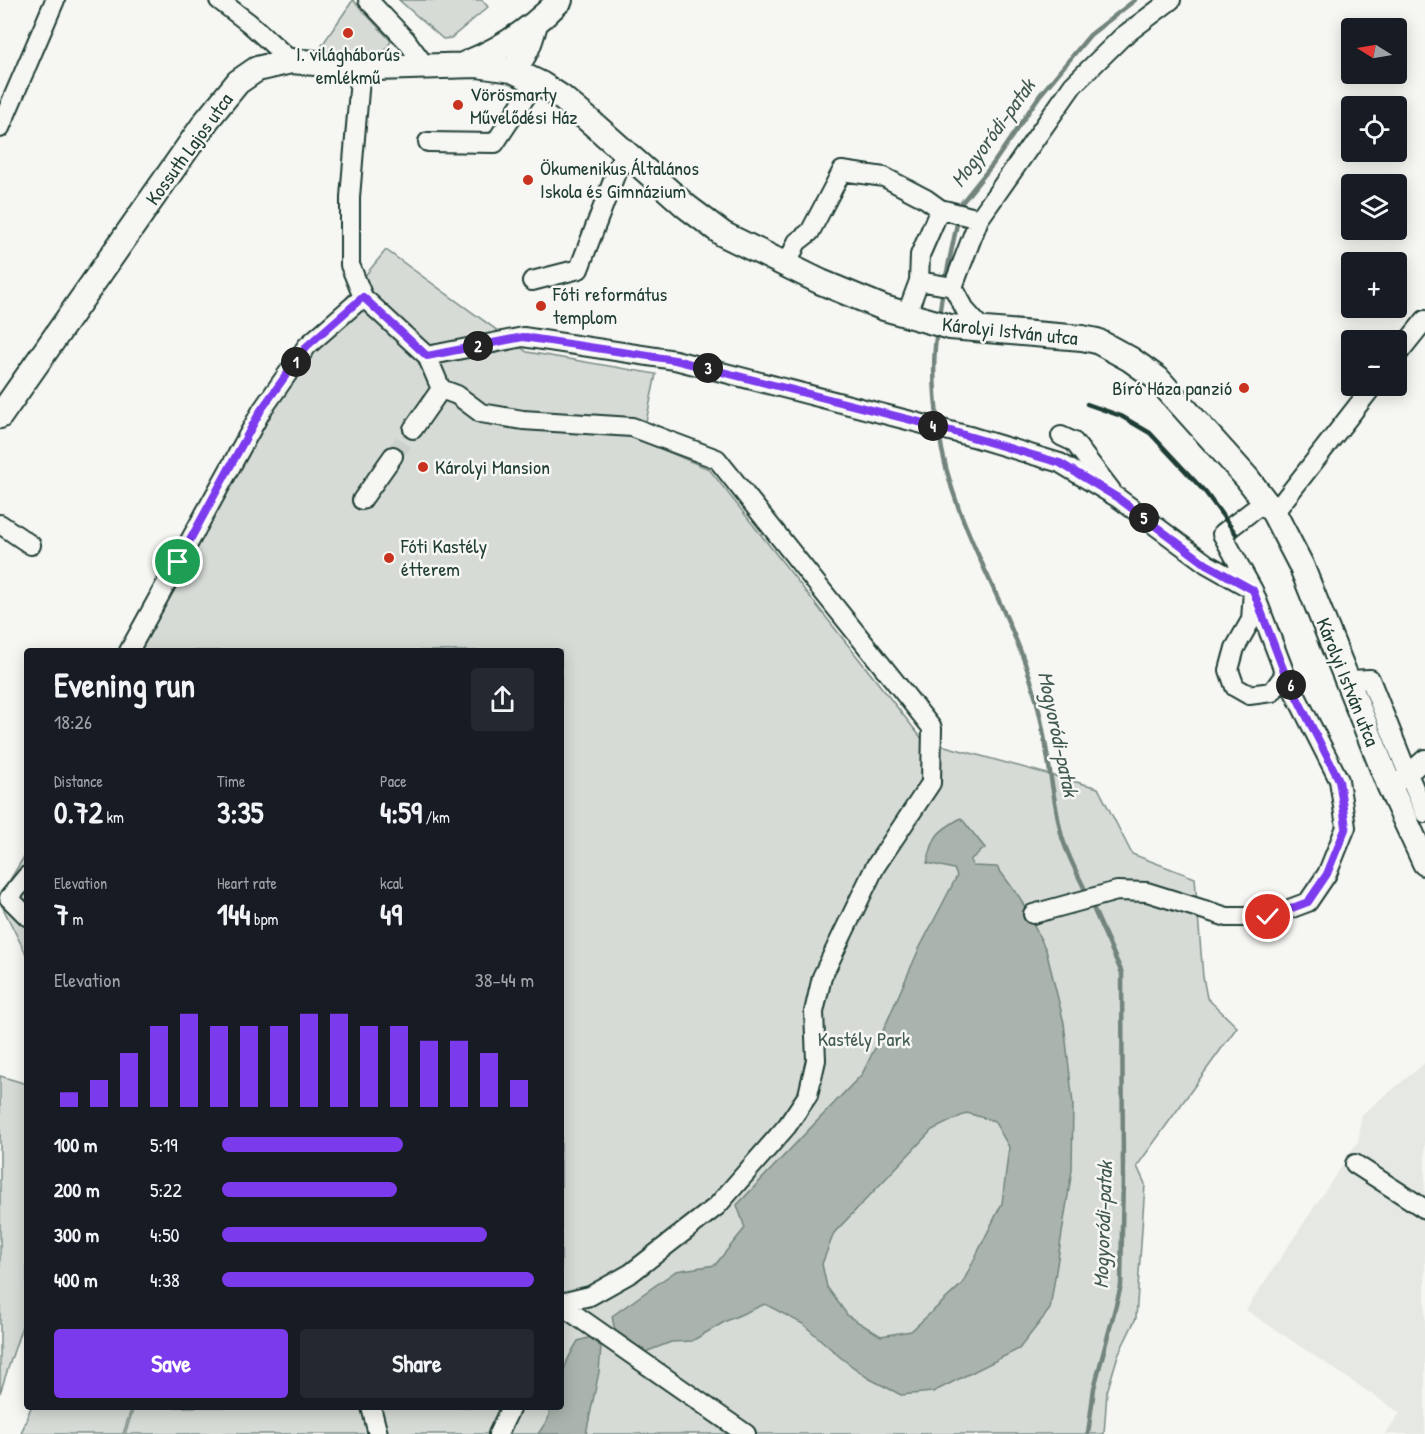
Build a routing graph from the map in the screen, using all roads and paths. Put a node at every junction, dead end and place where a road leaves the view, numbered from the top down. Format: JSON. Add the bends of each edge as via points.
{"nodes":[{"id":1,"x":56,"y":0,"type":"edge"},
{"id":2,"x":368,"y":0,"type":"edge"},
{"id":3,"x":560,"y":0,"type":"edge"},
{"id":4,"x":1171,"y":0,"type":"edge"},
{"id":5,"x":232,"y":4,"type":"edge"},
{"id":6,"x":529,"y":34,"type":"junction"},
{"id":7,"x":291,"y":61,"type":"junction"},
{"id":8,"x":463,"y":65,"type":"junction"},
{"id":9,"x":361,"y":67,"type":"junction"},
{"id":10,"x":426,"y":67,"type":"junction"},
{"id":11,"x":512,"y":70,"type":"junction"},
{"id":12,"x":539,"y":82,"type":"junction"},
{"id":13,"x":0,"y":128,"type":"edge"},
{"id":14,"x":428,"y":142,"type":"dead end"},
{"id":15,"x":624,"y":152,"type":"junction"},
{"id":16,"x":945,"y":211,"type":"junction"},
{"id":17,"x":974,"y":218,"type":"junction"},
{"id":18,"x":787,"y":265,"type":"junction"},
{"id":19,"x":532,"y":281,"type":"dead end"},
{"id":20,"x":938,"y":285,"type":"junction"},
{"id":21,"x":363,"y":297,"type":"junction"},
{"id":22,"x":1425,"y":320,"type":"edge"},
{"id":23,"x":927,"y":321,"type":"junction"},
{"id":24,"x":984,"y":331,"type":"junction"},
{"id":25,"x":1407,"y":342,"type":"edge"},
{"id":26,"x":427,"y":356,"type":"junction"},
{"id":27,"x":441,"y":389,"type":"junction"},
{"id":28,"x":1364,"y":396,"type":"edge"},
{"id":29,"x":0,"y":416,"type":"edge"},
{"id":30,"x":413,"y":429,"type":"tunnel mouth"},
{"id":31,"x":1061,"y":436,"type":"dead end"},
{"id":32,"x":393,"y":456,"type":"tunnel mouth"},
{"id":33,"x":1118,"y":498,"type":"junction"},
{"id":34,"x":362,"y":500,"type":"dead end"},
{"id":35,"x":1269,"y":507,"type":"junction"},
{"id":36,"x":0,"y":524,"type":"edge"},
{"id":37,"x":31,"y":545,"type":"dead end"},
{"id":38,"x":1253,"y":590,"type":"junction"},
{"id":39,"x":131,"y":648,"type":"edge"},
{"id":40,"x":1285,"y":674,"type":"junction"},
{"id":41,"x":1425,"y":759,"type":"edge"},
{"id":42,"x":1399,"y":781,"type":"junction"},
{"id":43,"x":1425,"y":813,"type":"edge"},
{"id":44,"x":1424,"y":856,"type":"edge"},
{"id":45,"x":24,"y":880,"type":"edge"},
{"id":46,"x":24,"y":913,"type":"edge"},
{"id":47,"x":1033,"y":914,"type":"dead end"},
{"id":48,"x":1355,"y":1164,"type":"dead end"},
{"id":49,"x":1425,"y":1209,"type":"edge"},
{"id":50,"x":564,"y":1303,"type":"edge"},
{"id":51,"x":564,"y":1306,"type":"edge"},
{"id":52,"x":372,"y":1410,"type":"edge"},
{"id":53,"x":509,"y":1410,"type":"edge"},
{"id":54,"x":378,"y":1434,"type":"edge"},
{"id":55,"x":498,"y":1434,"type":"edge"},
{"id":56,"x":746,"y":1434,"type":"edge"}],
"edges":[{"from":1,"to":13,"type":"street"},
{"from":2,"to":10,"type":"street"},
{"from":3,"to":6,"type":"main road"},
{"from":4,"to":17,"type":"street","via":[[1122,37],[1073,85]]},
{"from":5,"to":7,"type":"street"},
{"from":6,"to":8,"type":"main road"},
{"from":6,"to":11,"type":"main road","via":[[509,51]]},
{"from":6,"to":12,"type":"main road"},
{"from":7,"to":9,"type":"main road","name":"Kossuth Lajos utca"},
{"from":7,"to":29,"type":"main road","name":"Kossuth Lajos utca","via":[[257,69],[238,82],[207,120]]},
{"from":8,"to":10,"type":"main road","name":"Kossuth Lajos utca"},
{"from":8,"to":11,"type":"main road","name":"Kossuth Lajos utca"},
{"from":9,"to":10,"type":"main road","name":"Kossuth Lajos utca"},
{"from":9,"to":21,"type":"street","via":[[350,197],[350,265]]},
{"from":11,"to":12,"type":"main road","name":"Károlyi István utca"},
{"from":12,"to":14,"type":"street","via":[[495,143]]},
{"from":12,"to":15,"type":"main road","name":"Károlyi István utca"},
{"from":15,"to":18,"type":"main road","name":"Károlyi István utca","via":[[723,234]]},
{"from":15,"to":19,"type":"street","via":[[579,269]]},
{"from":16,"to":17,"type":"street"},
{"from":16,"to":18,"type":"street","via":[[884,177],[842,171],[810,232],[797,242]]},
{"from":16,"to":20,"type":"street","via":[[920,255]]},
{"from":17,"to":20,"type":"street"},
{"from":18,"to":23,"type":"main road","name":"Károlyi István utca","via":[[884,308]]},
{"from":20,"to":23,"type":"street"},
{"from":20,"to":24,"type":"street"},
{"from":21,"to":26,"type":"street"},
{"from":21,"to":39,"type":"street","via":[[307,346],[261,410]]},
{"from":22,"to":25,"type":"street"},
{"from":23,"to":24,"type":"main road","name":"Károlyi István utca"},
{"from":24,"to":35,"type":"main road","name":"Károlyi István utca","via":[[1082,338],[1130,358],[1158,379]]},
{"from":26,"to":27,"type":"street"},
{"from":26,"to":33,"type":"street","via":[[523,337],[675,360],[927,424],[1060,463]]},
{"from":27,"to":30,"type":"street"},
{"from":27,"to":50,"type":"street","via":[[457,395],[481,413],[632,428],[717,459],[932,728],[931,783],[875,867],[822,977],[814,1012],[816,1060],[808,1095],[787,1126],[717,1206],[631,1273],[590,1296]]},
{"from":28,"to":35,"type":"street"},
{"from":31,"to":33,"type":"street","via":[[1074,442]]},
{"from":32,"to":34,"type":"street"},
{"from":33,"to":38,"type":"street","via":[[1206,564]]},
{"from":35,"to":38,"type":"street","via":[[1222,534]]},
{"from":35,"to":42,"type":"main road","name":"Károlyi István utca","via":[[1301,565],[1348,680]]},
{"from":36,"to":37,"type":"street"},
{"from":38,"to":40,"type":"street"},
{"from":38,"to":40,"type":"street","via":[[1251,620],[1234,648],[1229,670],[1235,687],[1249,695],[1272,692]]},
{"from":40,"to":47,"type":"street","via":[[1339,780],[1346,827],[1327,874],[1308,902],[1268,917],[1227,917],[1147,892],[1117,891]]},
{"from":41,"to":42,"type":"street"},
{"from":42,"to":43,"type":"street"},
{"from":42,"to":44,"type":"main road","name":"Károlyi István utca"},
{"from":45,"to":46,"type":"street","via":[[9,898]]},
{"from":48,"to":49,"type":"street"},
{"from":51,"to":56,"type":"street"},
{"from":52,"to":54,"type":"street"},
{"from":53,"to":55,"type":"street"}]}
